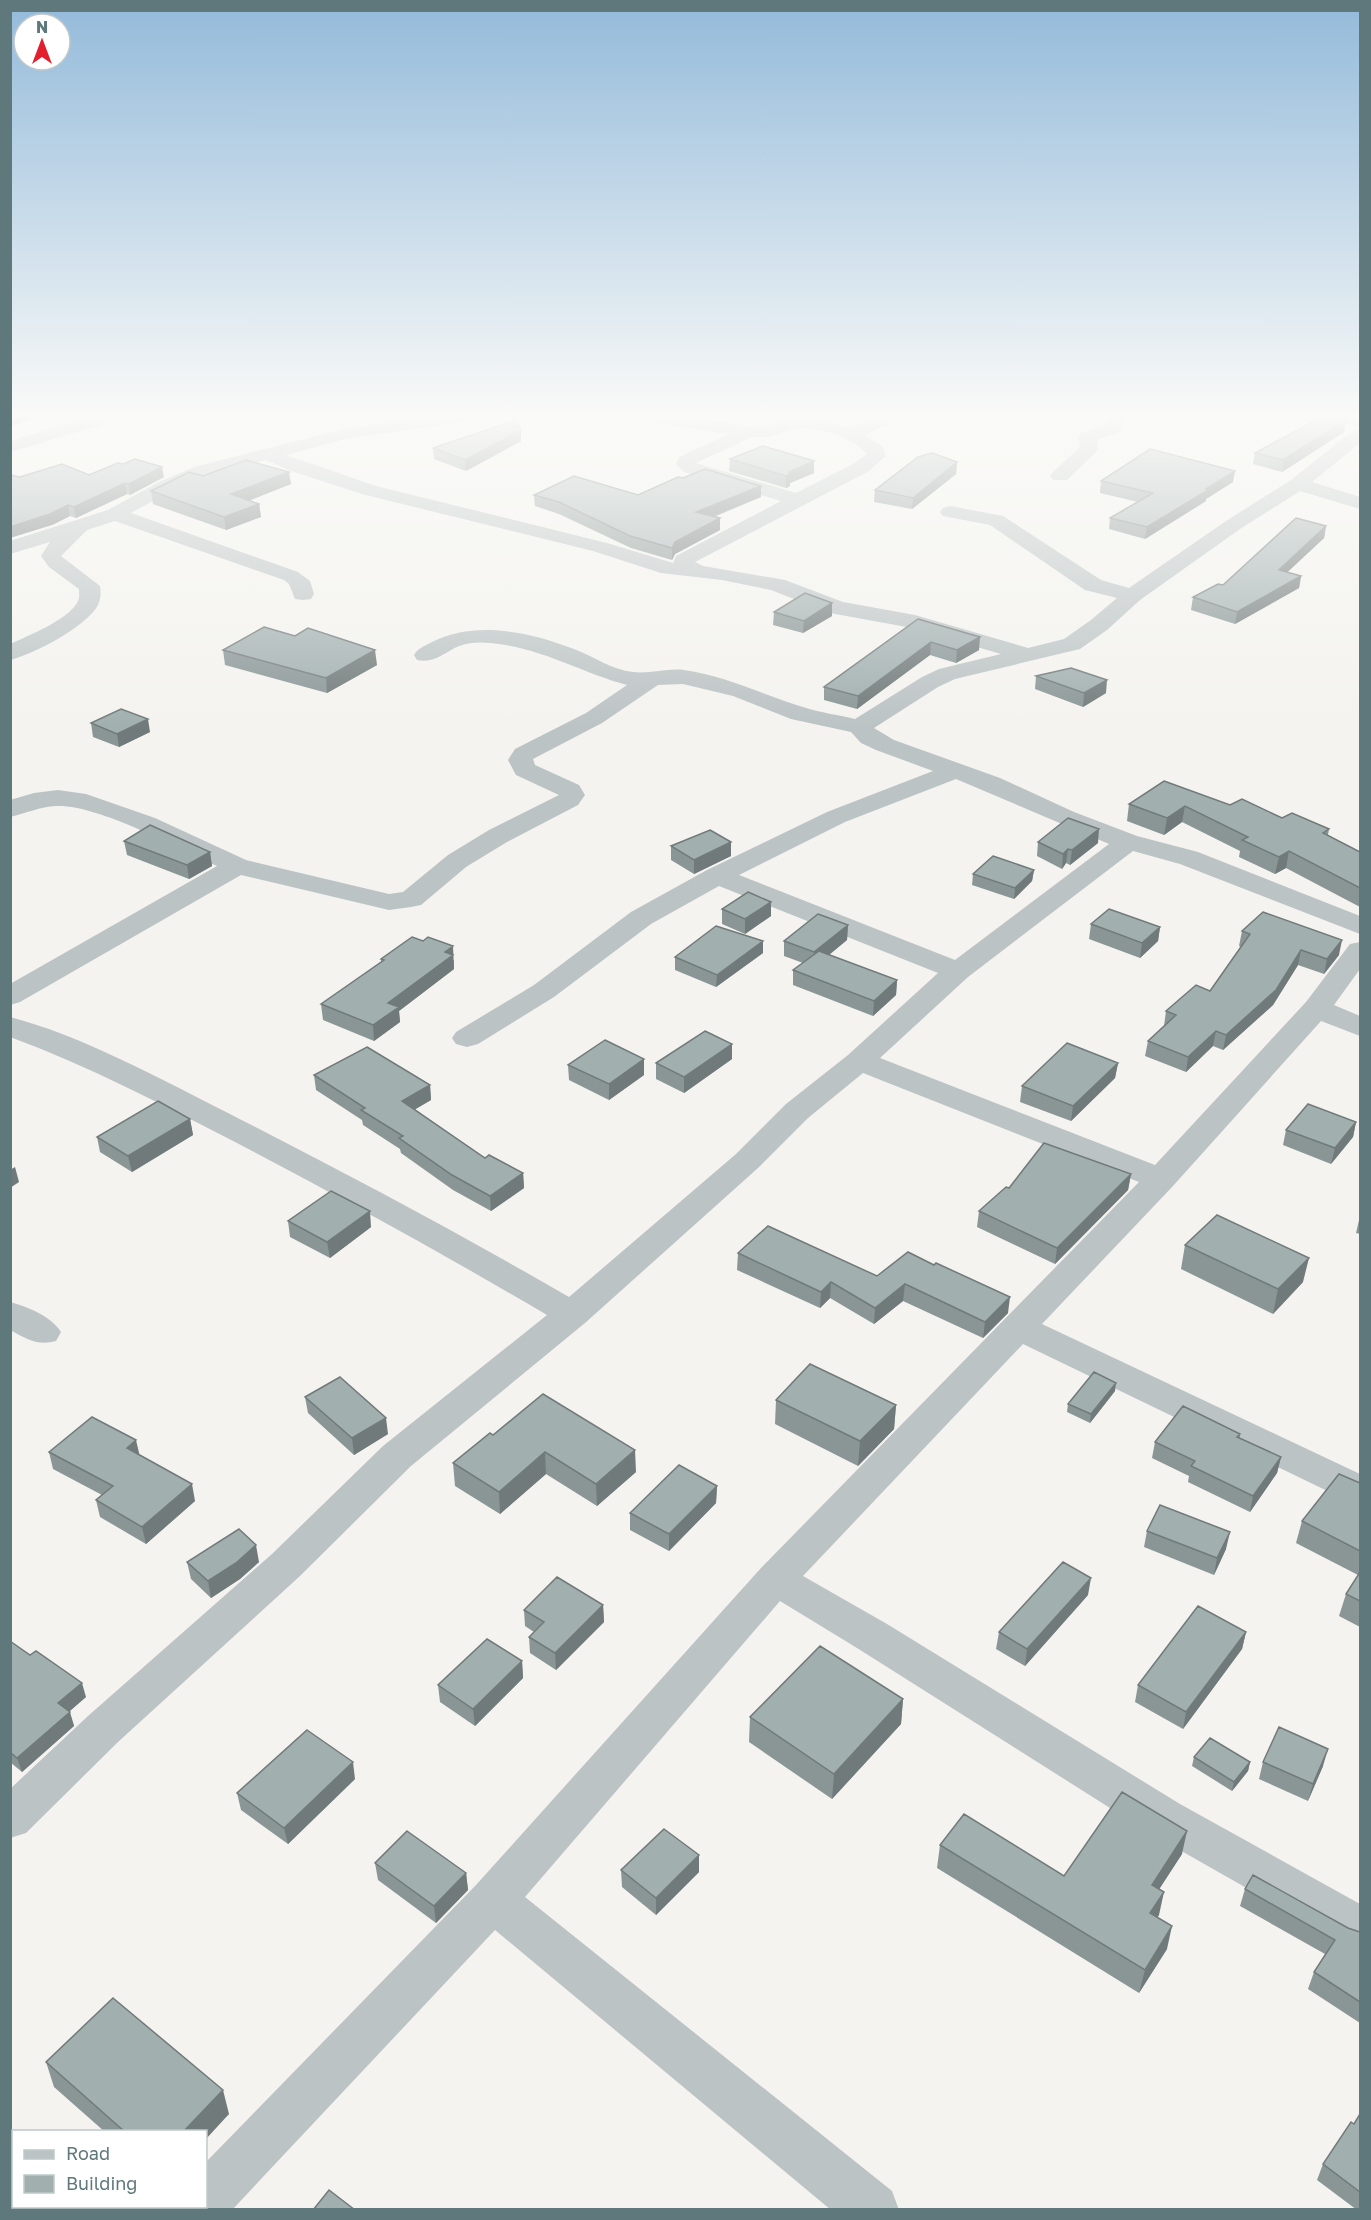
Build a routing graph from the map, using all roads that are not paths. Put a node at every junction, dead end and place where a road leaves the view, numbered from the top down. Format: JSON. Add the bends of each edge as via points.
{"nodes":[{"id":1,"x":96,"y":521,"type":"edge"},
{"id":2,"x":134,"y":521,"type":"edge"},
{"id":3,"x":493,"y":521,"type":"edge"},
{"id":4,"x":759,"y":521,"type":"edge"},
{"id":5,"x":997,"y":521,"type":"edge"},
{"id":6,"x":1240,"y":521,"type":"edge"},
{"id":7,"x":80,"y":526,"type":"junction"},
{"id":8,"x":10,"y":548,"type":"edge"},
{"id":9,"x":697,"y":571,"type":"junction"},
{"id":10,"x":303,"y":594,"type":"dead end"},
{"id":11,"x":1132,"y":595,"type":"junction"},
{"id":12,"x":10,"y":653,"type":"edge"},
{"id":13,"x":425,"y":655,"type":"dead end"},
{"id":14,"x":1028,"y":655,"type":"junction"},
{"id":15,"x":651,"y":679,"type":"junction"},
{"id":16,"x":860,"y":728,"type":"junction"},
{"id":17,"x":954,"y":771,"type":"junction"},
{"id":18,"x":10,"y":809,"type":"edge"},
{"id":19,"x":1128,"y":842,"type":"junction"},
{"id":20,"x":237,"y":866,"type":"junction"},
{"id":21,"x":717,"y":876,"type":"junction"},
{"id":22,"x":1360,"y":926,"type":"edge"},
{"id":23,"x":1360,"y":950,"type":"edge"},
{"id":24,"x":958,"y":970,"type":"junction"},
{"id":25,"x":10,"y":996,"type":"edge"},
{"id":26,"x":1316,"y":1008,"type":"junction"},
{"id":27,"x":10,"y":1026,"type":"edge"},
{"id":28,"x":1360,"y":1027,"type":"edge"},
{"id":29,"x":467,"y":1038,"type":"dead end"},
{"id":30,"x":859,"y":1061,"type":"junction"},
{"id":31,"x":1161,"y":1179,"type":"junction"},
{"id":32,"x":10,"y":1314,"type":"edge"},
{"id":33,"x":572,"y":1314,"type":"junction"},
{"id":34,"x":1018,"y":1327,"type":"junction"},
{"id":35,"x":43,"y":1332,"type":"dead end"},
{"id":36,"x":1360,"y":1490,"type":"edge"},
{"id":37,"x":775,"y":1579,"type":"junction"},
{"id":38,"x":10,"y":1820,"type":"edge"},
{"id":39,"x":493,"y":1900,"type":"junction"},
{"id":40,"x":1360,"y":1929,"type":"edge"},
{"id":41,"x":207,"y":2198,"type":"edge"},
{"id":42,"x":873,"y":2210,"type":"edge"}],
"edges":[{"from":1,"to":7,"type":"street"},
{"from":2,"to":10,"type":"street","via":[[291,576],[299,581]]},
{"from":3,"to":9,"type":"street","via":[[600,547],[668,569]]},
{"from":4,"to":9,"type":"street","via":[[683,560],[684,565]]},
{"from":5,"to":11,"type":"street","via":[[1093,585]]},
{"from":6,"to":11,"type":"street"},
{"from":7,"to":8,"type":"street"},
{"from":7,"to":12,"type":"street","via":[[51,556],[89,586],[86,606],[53,632]]},
{"from":9,"to":14,"type":"street","via":[[777,585],[830,606],[915,622]]},
{"from":11,"to":14,"type":"street","via":[[1072,644]]},
{"from":13,"to":15,"type":"street","via":[[452,641],[490,636],[554,649],[632,679]]},
{"from":14,"to":16,"type":"street","via":[[947,674]]},
{"from":15,"to":16,"type":"street","via":[[683,677],[705,681],[799,714]]},
{"from":15,"to":20,"type":"street","via":[[594,718],[524,754],[520,760],[525,770],[570,790],[569,800],[457,861],[411,899],[389,902]]},
{"from":16,"to":17,"type":"street","via":[[870,738]]},
{"from":17,"to":19,"type":"street"},
{"from":17,"to":21,"type":"street","via":[[836,817]]},
{"from":18,"to":20,"type":"street","via":[[58,798],[86,802],[146,823]]},
{"from":19,"to":22,"type":"street","via":[[1189,858]]},
{"from":19,"to":24,"type":"street"},
{"from":20,"to":25,"type":"street"},
{"from":21,"to":24,"type":"street"},
{"from":21,"to":29,"type":"street","via":[[640,918],[544,991]]},
{"from":23,"to":26,"type":"street"},
{"from":24,"to":30,"type":"street"},
{"from":26,"to":28,"type":"street"},
{"from":26,"to":31,"type":"street"},
{"from":27,"to":33,"type":"street","via":[[63,1045],[176,1098]]},
{"from":30,"to":31,"type":"street"},
{"from":30,"to":33,"type":"street","via":[[797,1111],[747,1161]]},
{"from":31,"to":34,"type":"street"},
{"from":32,"to":35,"type":"street"},
{"from":33,"to":38,"type":"street","via":[[397,1456],[286,1565],[103,1729]]},
{"from":34,"to":36,"type":"street"},
{"from":34,"to":37,"type":"street"},
{"from":37,"to":39,"type":"street"},
{"from":37,"to":40,"type":"street","via":[[1164,1818]]},
{"from":39,"to":41,"type":"street"},
{"from":39,"to":42,"type":"street"}]}
